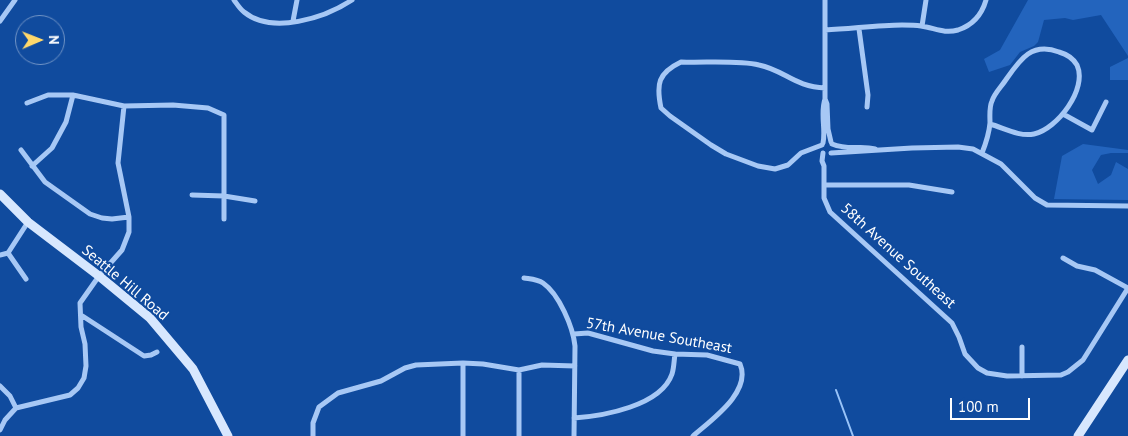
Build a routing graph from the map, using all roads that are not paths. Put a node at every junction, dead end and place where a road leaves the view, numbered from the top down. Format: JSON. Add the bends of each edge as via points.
{"nodes":[{"id":1,"x":15,"y":0,"type":"edge"},
{"id":2,"x":234,"y":0,"type":"edge"},
{"id":3,"x":297,"y":0,"type":"edge"},
{"id":4,"x":352,"y":0,"type":"edge"},
{"id":5,"x":825,"y":0,"type":"edge"},
{"id":6,"x":926,"y":0,"type":"edge"},
{"id":7,"x":986,"y":0,"type":"edge"},
{"id":8,"x":0,"y":21,"type":"edge"},
{"id":9,"x":294,"y":21,"type":"junction"},
{"id":10,"x":922,"y":26,"type":"junction"},
{"id":11,"x":859,"y":29,"type":"junction"},
{"id":12,"x":825,"y":30,"type":"junction"},
{"id":13,"x":825,"y":88,"type":"junction"},
{"id":14,"x":73,"y":95,"type":"junction"},
{"id":15,"x":825,"y":99,"type":"junction"},
{"id":16,"x":1106,"y":102,"type":"dead end"},
{"id":17,"x":27,"y":103,"type":"dead end"},
{"id":18,"x":124,"y":106,"type":"junction"},
{"id":19,"x":868,"y":107,"type":"dead end"},
{"id":20,"x":1063,"y":114,"type":"junction"},
{"id":21,"x":990,"y":124,"type":"junction"},
{"id":22,"x":832,"y":143,"type":"junction"},
{"id":23,"x":822,"y":144,"type":"junction"},
{"id":24,"x":21,"y":150,"type":"dead end"},
{"id":25,"x":811,"y":150,"type":"junction"},
{"id":26,"x":876,"y":150,"type":"junction"},
{"id":27,"x":823,"y":152,"type":"junction"},
{"id":28,"x":982,"y":153,"type":"junction"},
{"id":29,"x":830,"y":154,"type":"junction"},
{"id":30,"x":32,"y":166,"type":"junction"},
{"id":31,"x":824,"y":166,"type":"junction"},
{"id":32,"x":824,"y":185,"type":"junction"},
{"id":33,"x":952,"y":192,"type":"dead end"},
{"id":34,"x":0,"y":194,"type":"edge"},
{"id":35,"x":192,"y":195,"type":"dead end"},
{"id":36,"x":224,"y":196,"type":"junction"},
{"id":37,"x":255,"y":201,"type":"dead end"},
{"id":38,"x":1128,"y":206,"type":"edge"},
{"id":39,"x":129,"y":218,"type":"junction"},
{"id":40,"x":224,"y":219,"type":"dead end"},
{"id":41,"x":28,"y":222,"type":"junction"},
{"id":42,"x":8,"y":253,"type":"junction"},
{"id":43,"x":0,"y":256,"type":"edge"},
{"id":44,"x":1063,"y":258,"type":"dead end"},
{"id":45,"x":99,"y":276,"type":"junction"},
{"id":46,"x":524,"y":278,"type":"dead end"},
{"id":47,"x":26,"y":279,"type":"dead end"},
{"id":48,"x":1128,"y":288,"type":"edge"},
{"id":49,"x":80,"y":315,"type":"junction"},
{"id":50,"x":574,"y":334,"type":"junction"},
{"id":51,"x":1022,"y":347,"type":"dead end"},
{"id":52,"x":157,"y":352,"type":"dead end"},
{"id":53,"x":675,"y":354,"type":"junction"},
{"id":54,"x":1128,"y":360,"type":"edge"},
{"id":55,"x":463,"y":364,"type":"junction"},
{"id":56,"x":575,"y":366,"type":"junction"},
{"id":57,"x":519,"y":370,"type":"junction"},
{"id":58,"x":1023,"y":376,"type":"junction"},
{"id":59,"x":0,"y":386,"type":"edge"},
{"id":60,"x":16,"y":408,"type":"junction"},
{"id":61,"x":574,"y":418,"type":"junction"},
{"id":62,"x":0,"y":430,"type":"edge"},
{"id":63,"x":228,"y":436,"type":"edge"},
{"id":64,"x":313,"y":436,"type":"edge"},
{"id":65,"x":463,"y":436,"type":"edge"},
{"id":66,"x":519,"y":436,"type":"edge"},
{"id":67,"x":574,"y":436,"type":"edge"},
{"id":68,"x":693,"y":436,"type":"edge"},
{"id":69,"x":1078,"y":436,"type":"edge"}],
"edges":[{"from":1,"to":8,"type":"street"},
{"from":2,"to":9,"type":"street","via":[[243,12],[255,18],[272,23]]},
{"from":3,"to":9,"type":"street"},
{"from":4,"to":9,"type":"street","via":[[331,12]]},
{"from":5,"to":12,"type":"street"},
{"from":6,"to":10,"type":"street"},
{"from":7,"to":10,"type":"street","via":[[976,19],[958,30],[939,31]]},
{"from":10,"to":11,"type":"street"},
{"from":11,"to":12,"type":"street"},
{"from":11,"to":19,"type":"street"},
{"from":12,"to":13,"type":"street"},
{"from":13,"to":15,"type":"street"},
{"from":13,"to":25,"type":"street","via":[[811,88],[762,65],[681,62],[670,67],[659,84],[661,108],[726,154],[775,169],[788,165],[801,153]]},
{"from":14,"to":17,"type":"street","via":[[48,95]]},
{"from":14,"to":18,"type":"street"},
{"from":14,"to":30,"type":"street","via":[[66,122],[52,148]]},
{"from":15,"to":22,"type":"street"},
{"from":15,"to":23,"type":"street"},
{"from":16,"to":20,"type":"street","via":[[1092,130]]},
{"from":18,"to":36,"type":"street","via":[[181,105],[208,108],[224,115]]},
{"from":18,"to":39,"type":"street","via":[[118,163]]},
{"from":20,"to":21,"type":"street","via":[[1035,134],[1020,134]]},
{"from":20,"to":21,"type":"street","via":[[1079,86],[1077,66],[1072,58],[1050,48],[1038,49],[1024,56],[992,100]]},
{"from":21,"to":28,"type":"street"},
{"from":22,"to":23,"type":"street"},
{"from":22,"to":26,"type":"street"},
{"from":22,"to":29,"type":"street","via":[[834,148]]},
{"from":23,"to":25,"type":"street"},
{"from":23,"to":27,"type":"street"},
{"from":24,"to":30,"type":"street"},
{"from":25,"to":27,"type":"street"},
{"from":26,"to":28,"type":"street","via":[[958,147]]},
{"from":26,"to":29,"type":"street"},
{"from":27,"to":29,"type":"street"},
{"from":27,"to":31,"type":"street","name":"58th Avenue Southeast"},
{"from":28,"to":38,"type":"street","via":[[1001,164],[1035,198],[1047,205]]},
{"from":29,"to":31,"type":"street","name":"58th Avenue Southeast"},
{"from":30,"to":39,"type":"street","via":[[45,182],[90,214],[102,218]]},
{"from":31,"to":32,"type":"street","name":"58th Avenue Southeast"},
{"from":32,"to":33,"type":"street","via":[[909,185]]},
{"from":32,"to":58,"type":"street","name":"58th Avenue Southeast","via":[[824,198],[830,212],[952,323],[971,362],[987,373]]},
{"from":34,"to":41,"type":"main road","name":"Seattle Hill Road"},
{"from":35,"to":36,"type":"street"},
{"from":36,"to":37,"type":"street"},
{"from":36,"to":40,"type":"street"},
{"from":39,"to":45,"type":"street","via":[[129,232],[122,250]]},
{"from":41,"to":42,"type":"street"},
{"from":41,"to":45,"type":"main road","name":"Seattle Hill Road"},
{"from":42,"to":43,"type":"street"},
{"from":42,"to":47,"type":"street"},
{"from":44,"to":48,"type":"street","via":[[1095,270]]},
{"from":45,"to":49,"type":"street","via":[[80,303]]},
{"from":45,"to":63,"type":"main road","name":"Seattle Hill Road","via":[[150,318],[175,346],[193,369]]},
{"from":46,"to":50,"type":"street","via":[[542,282],[551,290]]},
{"from":48,"to":58,"type":"street","name":"58th Avenue Southeast","via":[[1076,366],[1061,375]]},
{"from":49,"to":52,"type":"street","via":[[144,356]]},
{"from":49,"to":60,"type":"street","via":[[86,366],[78,388],[70,395]]},
{"from":50,"to":53,"type":"street","name":"57th Avenue Southeast","via":[[597,334],[653,351]]},
{"from":50,"to":56,"type":"street"},
{"from":51,"to":58,"type":"street"},
{"from":53,"to":61,"type":"street","via":[[672,373],[661,391],[651,399],[598,416]]},
{"from":53,"to":68,"type":"street","name":"57th Avenue Southeast","via":[[707,355],[740,364],[743,371],[740,388],[732,400]]},
{"from":54,"to":69,"type":"main road"},
{"from":55,"to":57,"type":"street"},
{"from":55,"to":64,"type":"street","via":[[416,365],[381,381],[338,393],[319,407],[313,423]]},
{"from":55,"to":65,"type":"street"},
{"from":56,"to":57,"type":"street","via":[[542,365]]},
{"from":56,"to":61,"type":"street"},
{"from":57,"to":66,"type":"street"},
{"from":59,"to":60,"type":"street"},
{"from":60,"to":62,"type":"street"},
{"from":61,"to":67,"type":"street"}]}
